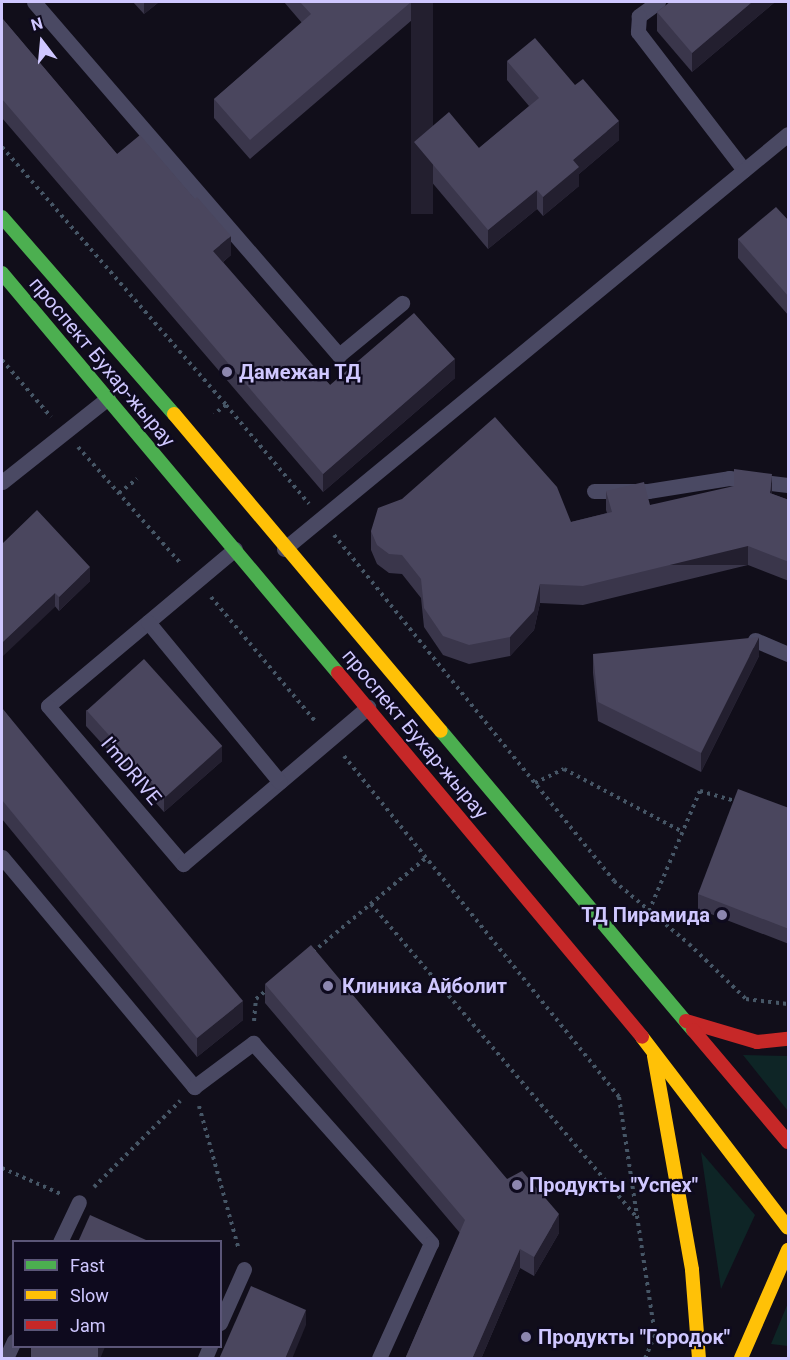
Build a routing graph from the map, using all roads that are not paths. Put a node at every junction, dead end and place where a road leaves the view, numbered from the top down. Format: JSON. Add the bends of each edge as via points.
{"nodes":[{"id":1,"x":34,"y":2,"type":"edge"},
{"id":2,"x":658,"y":2,"type":"edge"},
{"id":3,"x":789,"y":134,"type":"edge"},
{"id":4,"x":744,"y":170,"type":"junction"},
{"id":5,"x":2,"y":217,"type":"edge"},
{"id":6,"x":2,"y":273,"type":"edge"},
{"id":7,"x":402,"y":303,"type":"dead end"},
{"id":8,"x":139,"y":373,"type":"junction"},
{"id":9,"x":108,"y":398,"type":"junction"},
{"id":10,"x":2,"y":482,"type":"edge"},
{"id":11,"x":789,"y":485,"type":"edge"},
{"id":12,"x":594,"y":491,"type":"dead end"},
{"id":13,"x":235,"y":549,"type":"junction"},
{"id":14,"x":284,"y":549,"type":"junction"},
{"id":15,"x":148,"y":622,"type":"junction"},
{"id":16,"x":755,"y":640,"type":"edge"},
{"id":17,"x":789,"y":654,"type":"edge"},
{"id":18,"x":368,"y":707,"type":"junction"},
{"id":19,"x":280,"y":782,"type":"junction"},
{"id":20,"x":2,"y":857,"type":"edge"},
{"id":21,"x":686,"y":1021,"type":"junction"},
{"id":22,"x":789,"y":1039,"type":"edge"},
{"id":23,"x":654,"y":1051,"type":"junction"},
{"id":24,"x":789,"y":1142,"type":"edge"},
{"id":25,"x":79,"y":1202,"type":"road end"},
{"id":26,"x":789,"y":1228,"type":"edge"},
{"id":27,"x":61,"y":1240,"type":"edge"},
{"id":28,"x":789,"y":1250,"type":"edge"},
{"id":29,"x":244,"y":1269,"type":"road end"},
{"id":30,"x":222,"y":1318,"type":"edge"},
{"id":31,"x":379,"y":1359,"type":"edge"},
{"id":32,"x":699,"y":1359,"type":"edge"},
{"id":33,"x":741,"y":1359,"type":"edge"}],
"edges":[{"from":1,"to":7,"type":"lane","via":[[339,355]]},
{"from":2,"to":4,"type":"lane","via":[[639,16],[638,32]]},
{"from":3,"to":4,"type":"lane"},
{"from":4,"to":14,"type":"lane"},
{"from":5,"to":8,"type":"main road","name":"проспект Бухар-жырау"},
{"from":6,"to":9,"type":"main road","name":"проспект Бухар-жырау"},
{"from":8,"to":9,"type":"main road"},
{"from":8,"to":14,"type":"main road","name":"проспект Бухар-жырау"},
{"from":9,"to":10,"type":"lane"},
{"from":9,"to":13,"type":"main road","name":"проспект Бухар-жырау"},
{"from":11,"to":12,"type":"lane","via":[[729,478],[648,491]]},
{"from":13,"to":15,"type":"lane","name":"I'mDRIVE"},
{"from":13,"to":18,"type":"main road","name":"проспект Бухар-жырау"},
{"from":14,"to":21,"type":"main road","name":"проспект Бухар-жырау"},
{"from":15,"to":19,"type":"lane"},
{"from":15,"to":19,"type":"lane","name":"I'mDRIVE","via":[[48,706],[183,864]]},
{"from":16,"to":17,"type":"lane"},
{"from":18,"to":19,"type":"lane","name":"I'mDRIVE"},
{"from":18,"to":23,"type":"main road","name":"проспект Бухар-жырау"},
{"from":20,"to":31,"type":"lane","via":[[194,1087],[253,1043],[430,1243]]},
{"from":21,"to":22,"type":"main road","via":[[757,1042]]},
{"from":21,"to":24,"type":"main road","name":"проспект Бухар-жырау"},
{"from":23,"to":26,"type":"main road","name":"проспект Бухар-жырау"},
{"from":23,"to":32,"type":"main road","via":[[692,1270]]},
{"from":25,"to":27,"type":"lane"},
{"from":28,"to":33,"type":"main road"},
{"from":29,"to":30,"type":"lane"}]}
